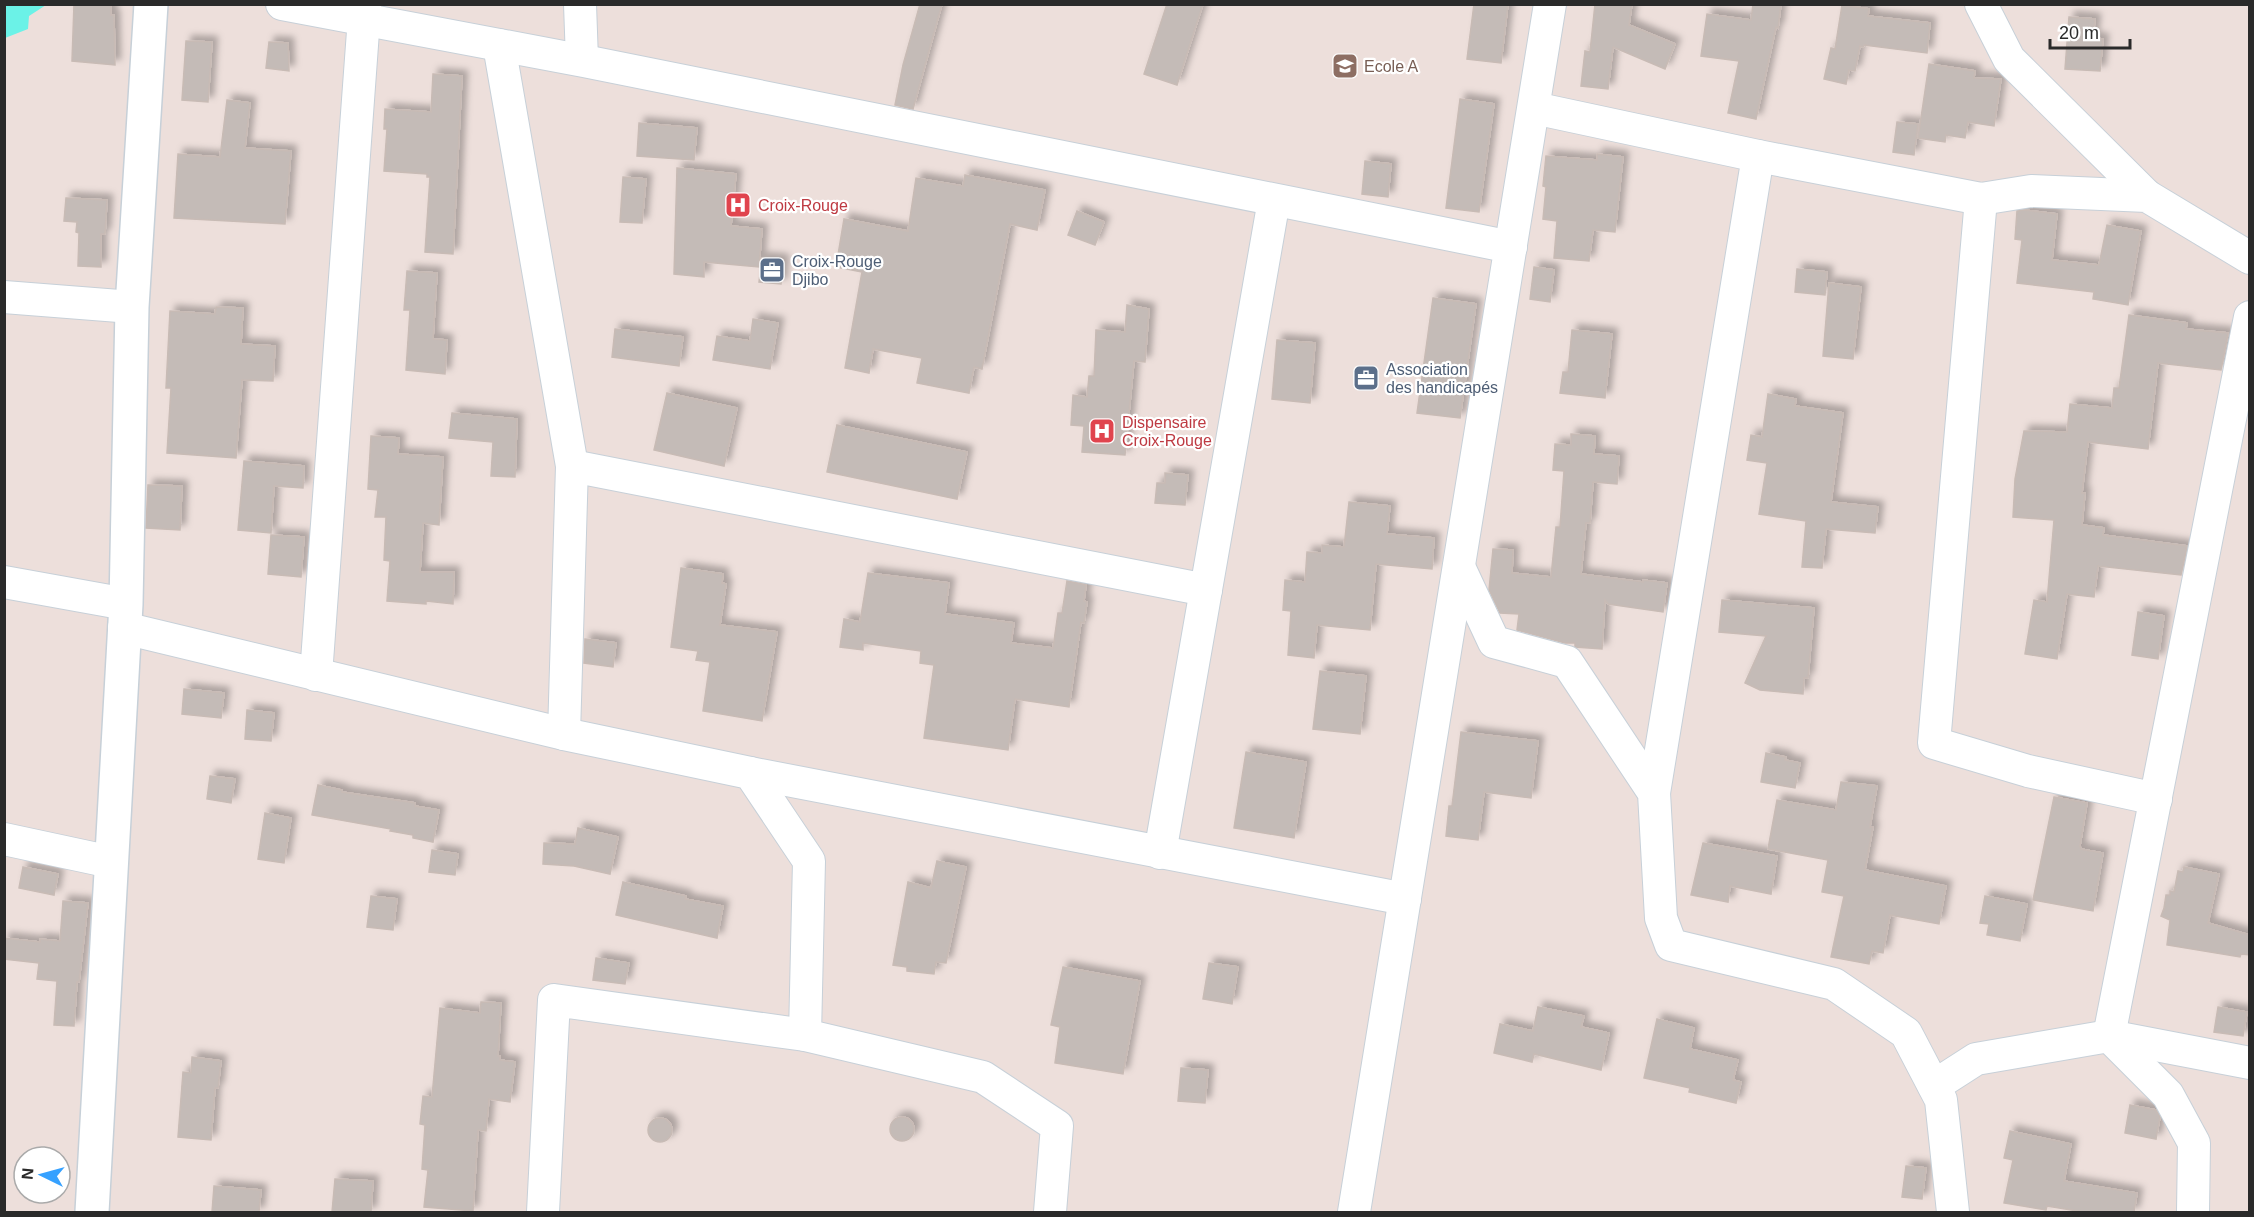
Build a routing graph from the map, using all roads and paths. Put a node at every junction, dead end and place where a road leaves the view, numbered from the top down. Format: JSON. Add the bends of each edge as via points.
{"nodes":[{"id":1,"x":151,"y":4,"type":"edge"},
{"id":2,"x":282,"y":4,"type":"edge"},
{"id":3,"x":580,"y":4,"type":"edge"},
{"id":4,"x":1550,"y":4,"type":"edge"},
{"id":5,"x":1981,"y":4,"type":"edge"},
{"id":6,"x":364,"y":12,"type":"edge"},
{"id":7,"x":499,"y":45,"type":"junction"},
{"id":8,"x":582,"y":60,"type":"junction"},
{"id":9,"x":1534,"y":108,"type":"junction"},
{"id":10,"x":1758,"y":156,"type":"junction"},
{"id":11,"x":2147,"y":196,"type":"junction"},
{"id":12,"x":1981,"y":199,"type":"junction"},
{"id":13,"x":1274,"y":200,"type":"junction"},
{"id":14,"x":1511,"y":248,"type":"junction"},
{"id":15,"x":2250,"y":258,"type":"edge"},
{"id":16,"x":4,"y":297,"type":"edge"},
{"id":17,"x":132,"y":307,"type":"junction"},
{"id":18,"x":2250,"y":317,"type":"edge"},
{"id":19,"x":2240,"y":415,"type":"edge"},
{"id":20,"x":572,"y":466,"type":"junction"},
{"id":21,"x":1459,"y":567,"type":"junction"},
{"id":22,"x":4,"y":582,"type":"edge"},
{"id":23,"x":1206,"y":590,"type":"junction"},
{"id":24,"x":125,"y":616,"type":"junction"},
{"id":25,"x":316,"y":675,"type":"junction"},
{"id":26,"x":564,"y":734,"type":"junction"},
{"id":27,"x":750,"y":773,"type":"junction"},
{"id":28,"x":1654,"y":794,"type":"junction"},
{"id":29,"x":2156,"y":799,"type":"junction"},
{"id":30,"x":4,"y":839,"type":"edge"},
{"id":31,"x":1160,"y":854,"type":"junction"},
{"id":32,"x":111,"y":862,"type":"junction"},
{"id":33,"x":1405,"y":899,"type":"junction"},
{"id":34,"x":806,"y":1035,"type":"junction"},
{"id":35,"x":2109,"y":1036,"type":"junction"},
{"id":36,"x":2250,"y":1064,"type":"edge"},
{"id":37,"x":1934,"y":1086,"type":"junction"},
{"id":38,"x":92,"y":1212,"type":"edge"},
{"id":39,"x":543,"y":1212,"type":"edge"},
{"id":40,"x":1050,"y":1212,"type":"edge"},
{"id":41,"x":1354,"y":1212,"type":"edge"},
{"id":42,"x":1953,"y":1212,"type":"edge"},
{"id":43,"x":2193,"y":1212,"type":"edge"}],
"edges":[{"from":1,"to":17,"type":"main road"},
{"from":2,"to":6,"type":"street"},
{"from":3,"to":8,"type":"street"},
{"from":4,"to":9,"type":"street"},
{"from":5,"to":11,"type":"street","via":[[2009,59]]},
{"from":6,"to":7,"type":"street"},
{"from":6,"to":25,"type":"street"},
{"from":7,"to":8,"type":"street"},
{"from":7,"to":20,"type":"street"},
{"from":8,"to":13,"type":"street"},
{"from":9,"to":10,"type":"street"},
{"from":9,"to":14,"type":"street"},
{"from":10,"to":12,"type":"street"},
{"from":10,"to":28,"type":"street"},
{"from":11,"to":12,"type":"street","via":[[2031,191]]},
{"from":11,"to":15,"type":"street"},
{"from":12,"to":29,"type":"street","via":[[1934,743],[2028,771]]},
{"from":13,"to":14,"type":"street"},
{"from":13,"to":23,"type":"street"},
{"from":14,"to":21,"type":"street"},
{"from":16,"to":17,"type":"street"},
{"from":17,"to":24,"type":"main road"},
{"from":18,"to":19,"type":"street"},
{"from":19,"to":29,"type":"street"},
{"from":20,"to":23,"type":"street"},
{"from":20,"to":26,"type":"street"},
{"from":21,"to":28,"type":"street","via":[[1494,642],[1567,662]]},
{"from":21,"to":33,"type":"street"},
{"from":22,"to":24,"type":"street"},
{"from":23,"to":31,"type":"street"},
{"from":24,"to":25,"type":"street"},
{"from":24,"to":32,"type":"main road"},
{"from":25,"to":26,"type":"street"},
{"from":26,"to":27,"type":"street"},
{"from":27,"to":31,"type":"street"},
{"from":27,"to":34,"type":"street","via":[[809,861]]},
{"from":28,"to":37,"type":"street","via":[[1661,918],[1671,945],[1834,984],[1906,1033]]},
{"from":29,"to":35,"type":"street"},
{"from":30,"to":32,"type":"street"},
{"from":31,"to":33,"type":"street"},
{"from":32,"to":38,"type":"main road"},
{"from":33,"to":41,"type":"street"},
{"from":34,"to":39,"type":"street","via":[[554,1000]]},
{"from":34,"to":40,"type":"street","via":[[983,1077],[1057,1126]]},
{"from":35,"to":36,"type":"street"},
{"from":35,"to":37,"type":"street","via":[[1976,1059]]},
{"from":35,"to":43,"type":"street","via":[[2168,1095],[2194,1143]]},
{"from":37,"to":42,"type":"street","via":[[1941,1100]]}]}
